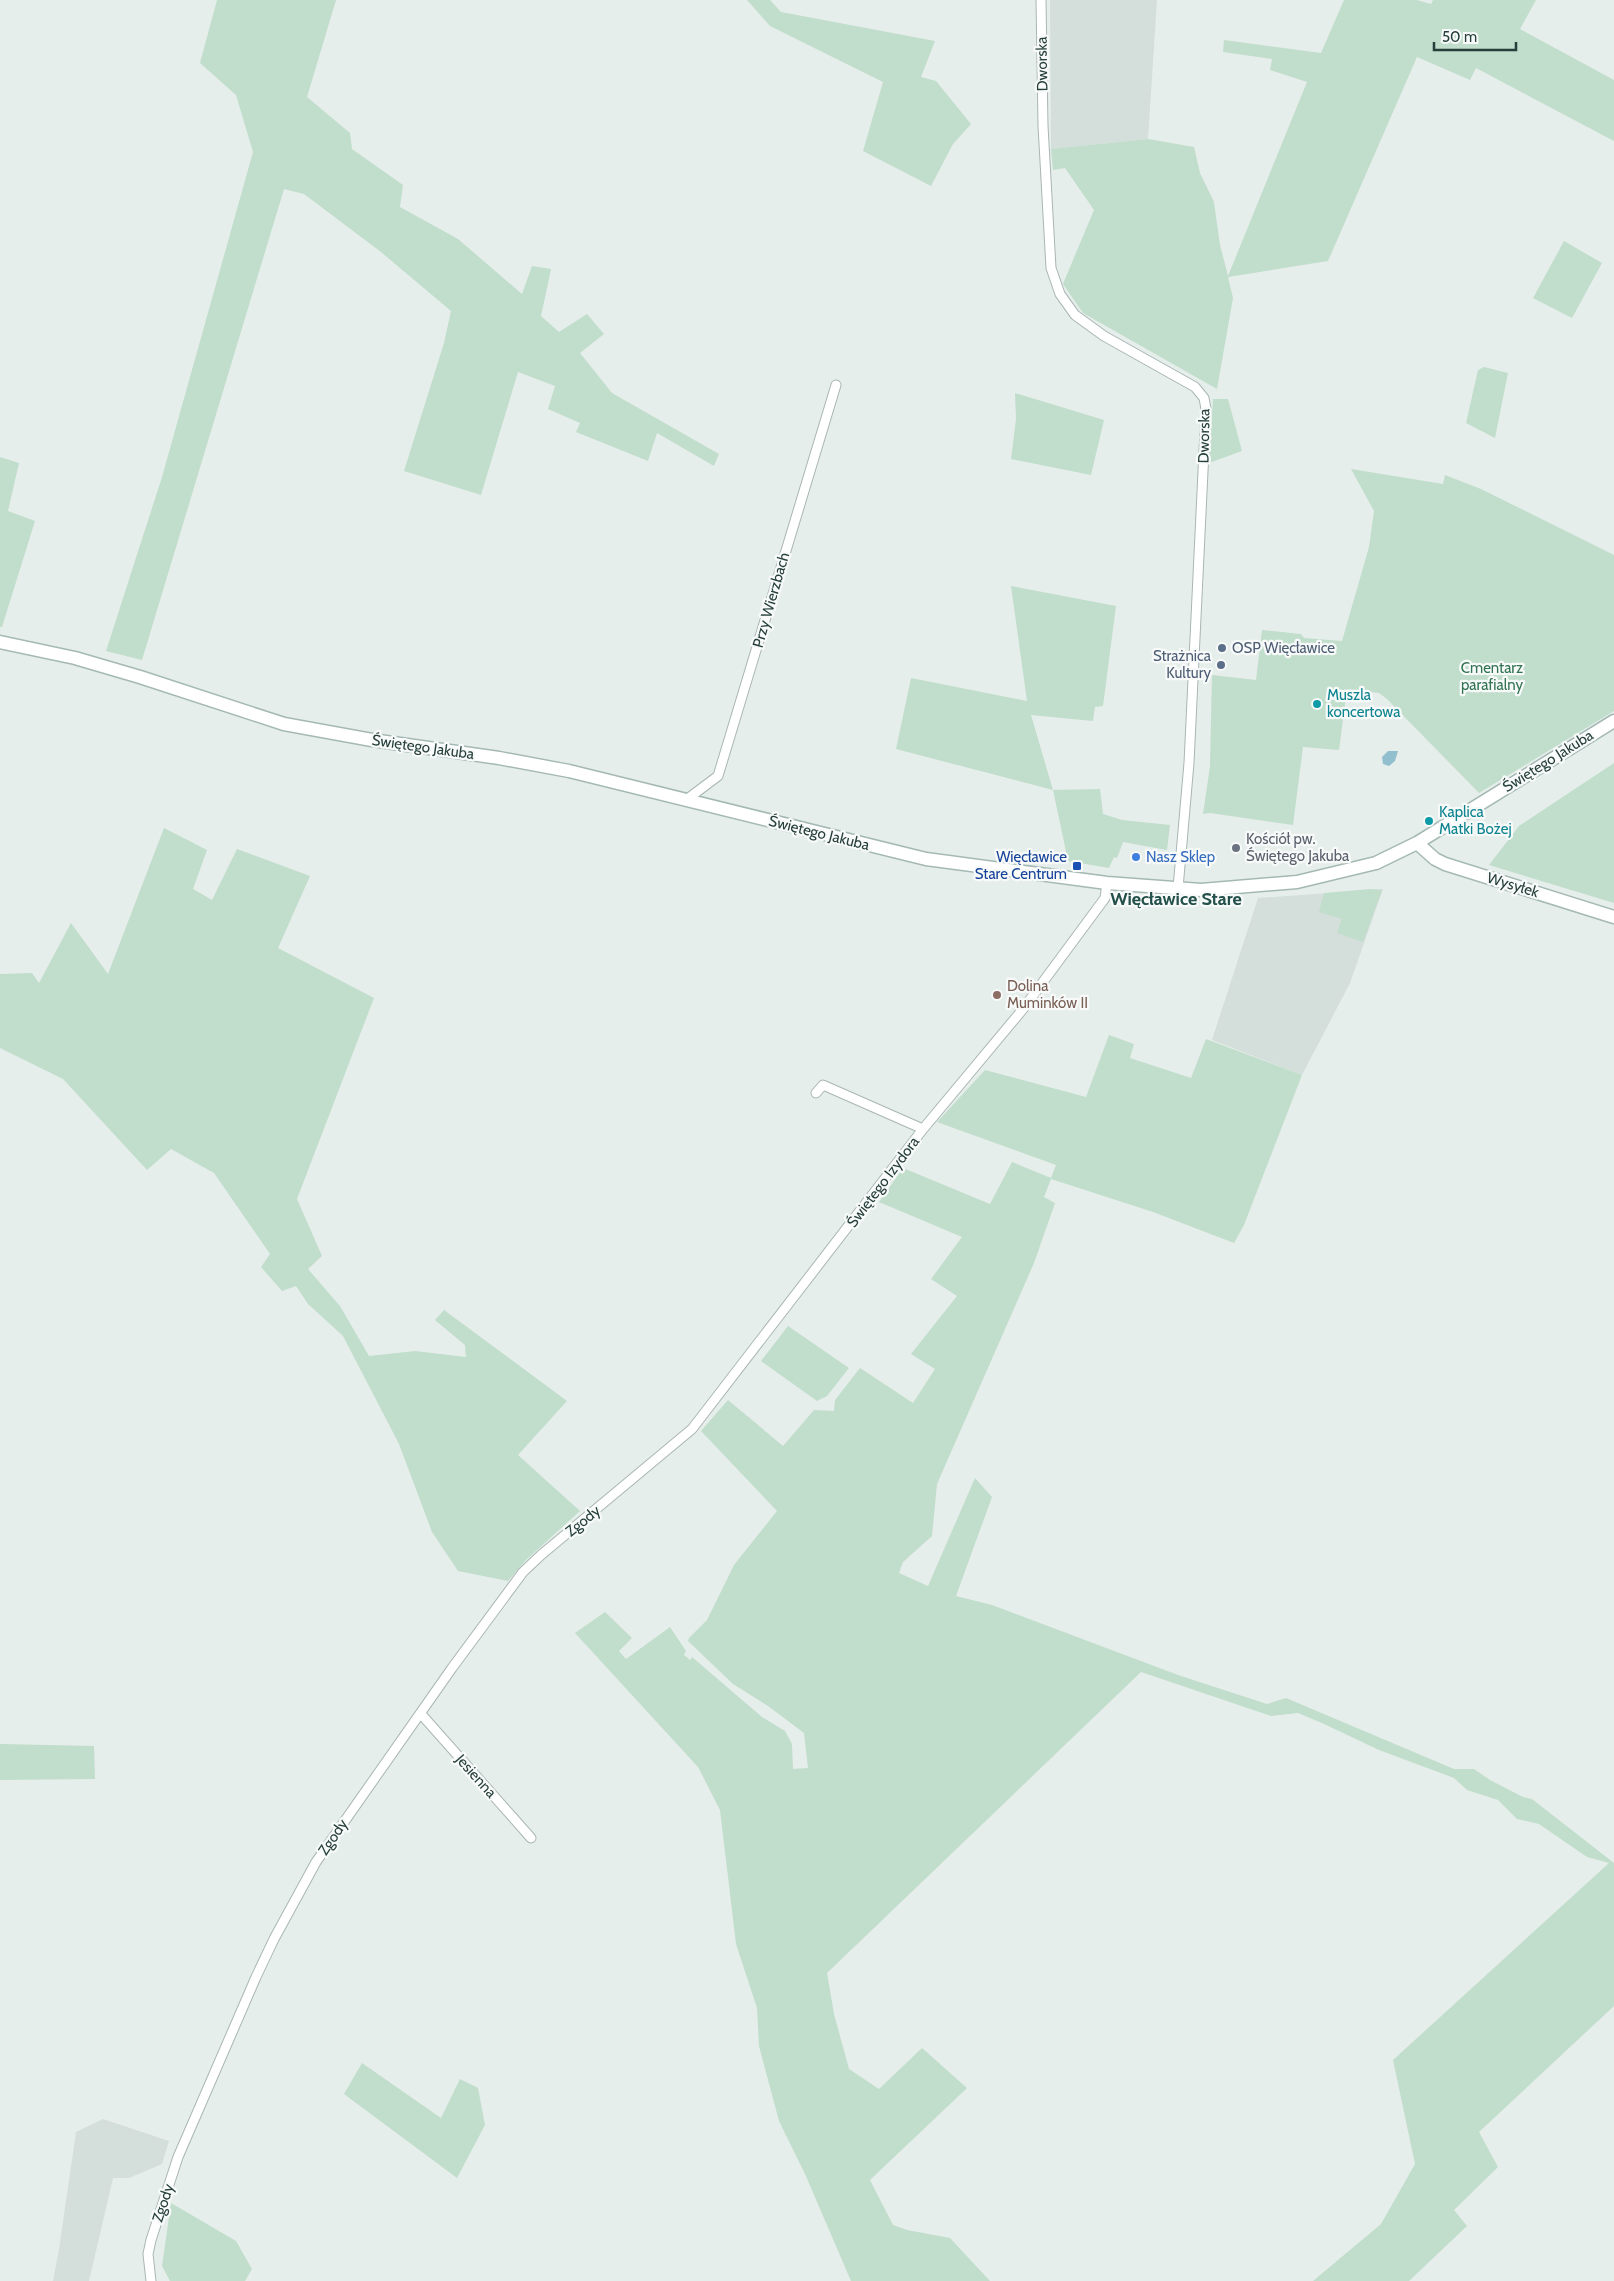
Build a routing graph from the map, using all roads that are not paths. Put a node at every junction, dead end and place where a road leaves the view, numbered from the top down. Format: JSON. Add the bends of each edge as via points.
{"nodes":[{"id":1,"x":1041,"y":0,"type":"edge"},
{"id":2,"x":836,"y":385,"type":"dead end"},
{"id":3,"x":0,"y":642,"type":"edge"},
{"id":4,"x":1614,"y":721,"type":"edge"},
{"id":5,"x":686,"y":800,"type":"junction"},
{"id":6,"x":1417,"y":843,"type":"junction"},
{"id":7,"x":1107,"y":883,"type":"junction"},
{"id":8,"x":1178,"y":888,"type":"junction"},
{"id":9,"x":1614,"y":918,"type":"edge"},
{"id":10,"x":816,"y":1093,"type":"dead end"},
{"id":11,"x":923,"y":1129,"type":"junction"},
{"id":12,"x":645,"y":1470,"type":"joint"},
{"id":13,"x":421,"y":1714,"type":"junction"},
{"id":14,"x":531,"y":1838,"type":"dead end"},
{"id":15,"x":152,"y":2281,"type":"edge"}],
"edges":[{"from":1,"to":8,"type":"street","name":"Dworska","via":[[1043,126],[1051,268],[1060,294],[1075,315],[1104,336],[1176,375],[1195,387],[1204,398],[1189,763]]},
{"from":2,"to":5,"type":"street","name":"Przy Wierzbach","via":[[718,776]]},
{"from":3,"to":5,"type":"street","name":"Świętego Jakuba","via":[[75,658],[284,724],[508,759]]},
{"from":4,"to":6,"type":"street","name":"Świętego Jakuba"},
{"from":5,"to":7,"type":"street","name":"Świętego Jakuba","via":[[926,859]]},
{"from":6,"to":8,"type":"street","name":"Świętego Jakuba","via":[[1376,863],[1297,882],[1201,890]]},
{"from":6,"to":9,"type":"street","name":"Wysyłek","via":[[1434,859],[1445,864]]},
{"from":7,"to":8,"type":"street","name":"Świętego Jakuba"},
{"from":7,"to":11,"type":"street","name":"Świętego Izydora","via":[[1105,898],[1023,1009]]},
{"from":10,"to":11,"type":"street","via":[[823,1085]]},
{"from":11,"to":12,"type":"street","name":"Świętego Izydora","via":[[692,1429]]},
{"from":12,"to":13,"type":"street","name":"Zgody","via":[[523,1572]]},
{"from":13,"to":14,"type":"street","name":"Jesienna"},
{"from":13,"to":15,"type":"street","name":"Zgody","via":[[316,1862],[274,1938],[178,2157],[150,2247]]}]}
